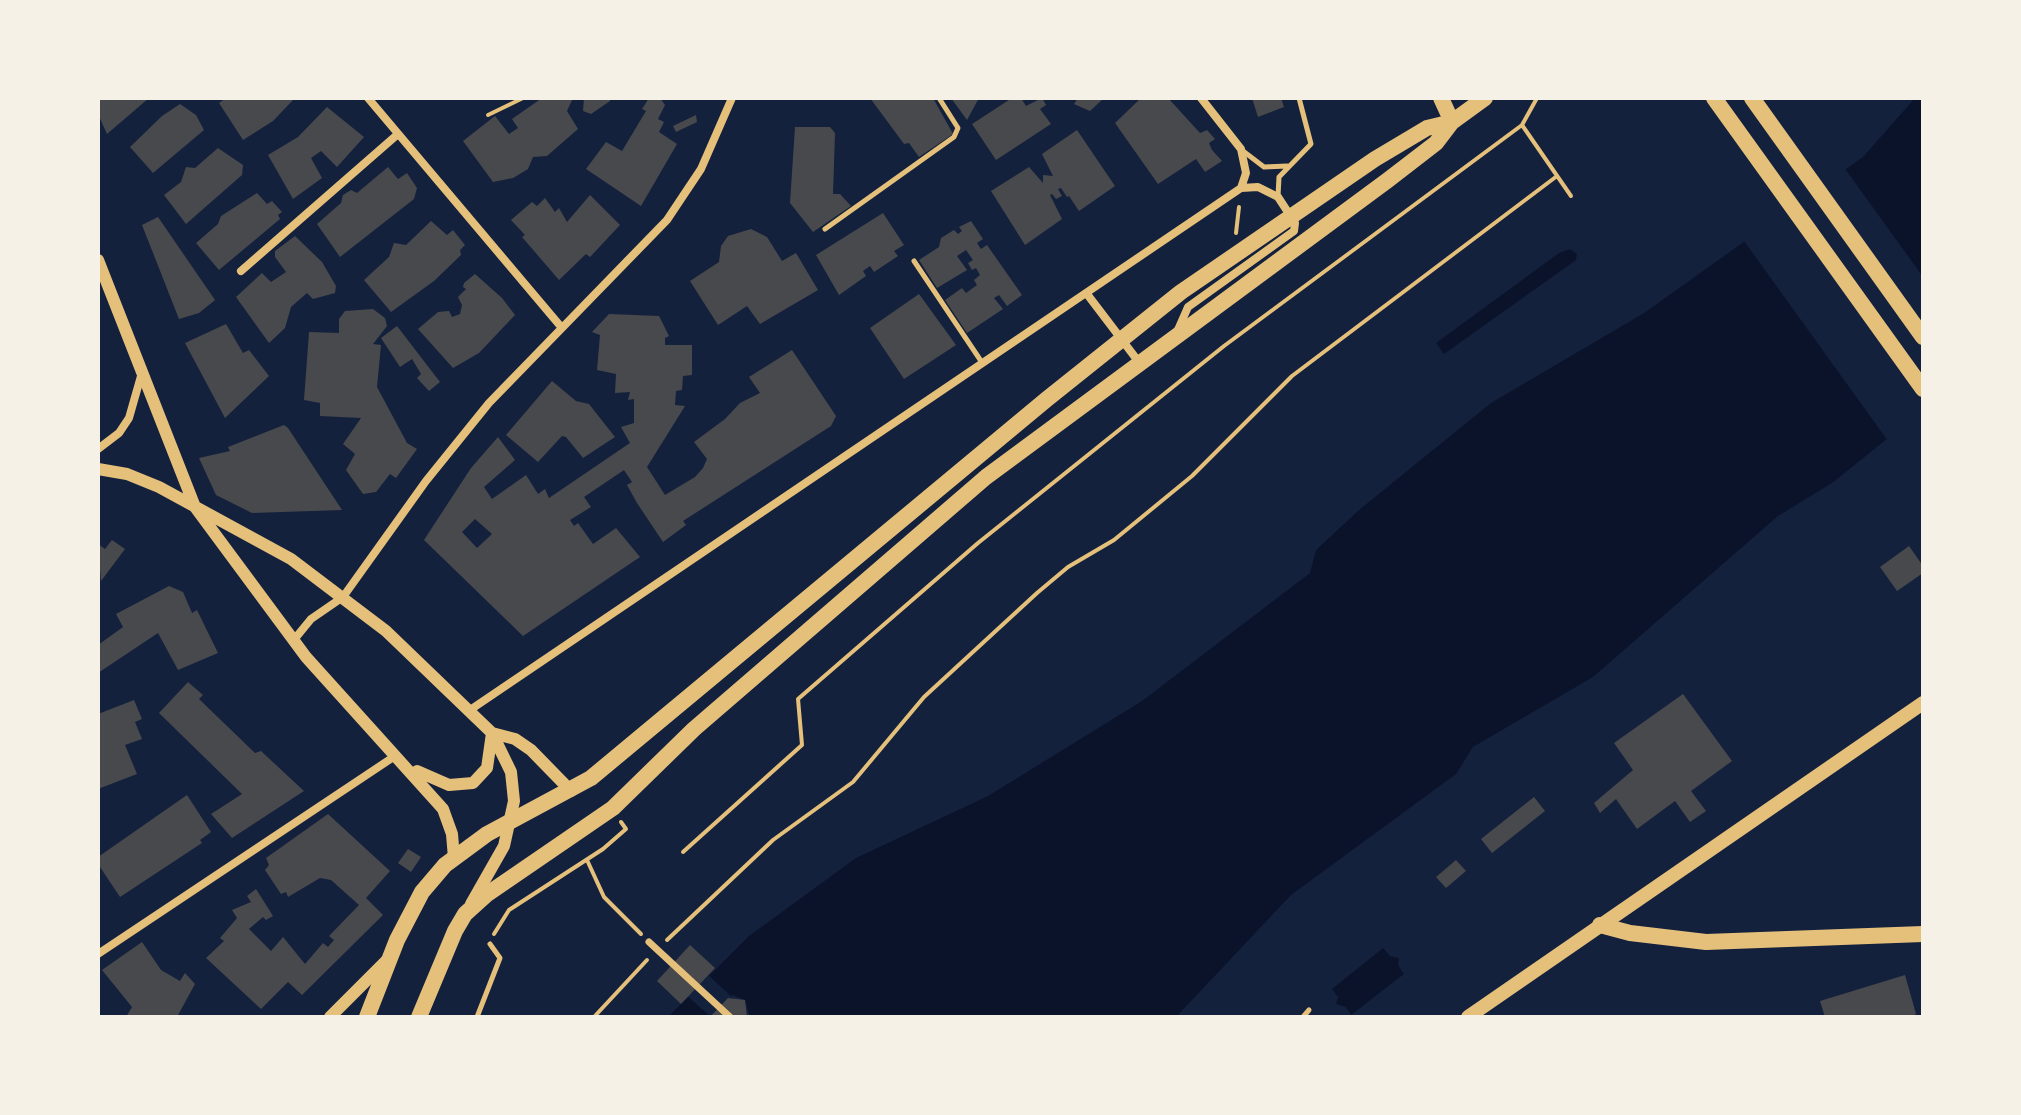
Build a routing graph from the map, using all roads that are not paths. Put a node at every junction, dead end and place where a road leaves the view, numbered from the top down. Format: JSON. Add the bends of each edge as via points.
{"nodes":[{"id":1,"x":368,"y":98,"type":"edge"},
{"id":2,"x":732,"y":98,"type":"edge"},
{"id":3,"x":939,"y":98,"type":"edge"},
{"id":4,"x":1201,"y":98,"type":"edge"},
{"id":5,"x":1299,"y":98,"type":"edge"},
{"id":6,"x":1441,"y":98,"type":"edge"},
{"id":7,"x":1485,"y":98,"type":"edge"},
{"id":8,"x":1714,"y":98,"type":"edge"},
{"id":9,"x":1752,"y":98,"type":"edge"},
{"id":10,"x":1452,"y":122,"type":"junction"},
{"id":11,"x":398,"y":134,"type":"junction"},
{"id":12,"x":1241,"y":149,"type":"junction"},
{"id":13,"x":1288,"y":166,"type":"junction"},
{"id":14,"x":1241,"y":188,"type":"junction"},
{"id":15,"x":1278,"y":197,"type":"junction"},
{"id":16,"x":1291,"y":216,"type":"junction"},
{"id":17,"x":825,"y":229,"type":"dead end"},
{"id":18,"x":98,"y":260,"type":"edge"},
{"id":19,"x":914,"y":261,"type":"dead end"},
{"id":20,"x":241,"y":271,"type":"dead end"},
{"id":21,"x":1087,"y":294,"type":"junction"},
{"id":22,"x":562,"y":328,"type":"junction"},
{"id":23,"x":1177,"y":333,"type":"junction"},
{"id":24,"x":1923,"y":337,"type":"edge"},
{"id":25,"x":1120,"y":339,"type":"junction"},
{"id":26,"x":1138,"y":361,"type":"junction"},
{"id":27,"x":984,"y":364,"type":"junction"},
{"id":28,"x":141,"y":376,"type":"junction"},
{"id":29,"x":1923,"y":389,"type":"edge"},
{"id":30,"x":98,"y":449,"type":"edge"},
{"id":31,"x":98,"y":469,"type":"edge"},
{"id":32,"x":195,"y":507,"type":"junction"},
{"id":33,"x":343,"y":597,"type":"junction"},
{"id":34,"x":293,"y":641,"type":"junction"},
{"id":35,"x":1923,"y":703,"type":"edge"},
{"id":36,"x":470,"y":710,"type":"junction"},
{"id":37,"x":492,"y":733,"type":"junction"},
{"id":38,"x":400,"y":760,"type":"junction"},
{"id":39,"x":571,"y":791,"type":"junction"},
{"id":40,"x":512,"y":821,"type":"junction"},
{"id":41,"x":454,"y":858,"type":"junction"},
{"id":42,"x":465,"y":914,"type":"junction"},
{"id":43,"x":1600,"y":925,"type":"junction"},
{"id":44,"x":1923,"y":934,"type":"edge"},
{"id":45,"x":649,"y":942,"type":"road end"},
{"id":46,"x":490,"y":944,"type":"road end"},
{"id":47,"x":98,"y":954,"type":"edge"},
{"id":48,"x":388,"y":959,"type":"junction"},
{"id":49,"x":1309,"y":1010,"type":"dead end"},
{"id":50,"x":330,"y":1017,"type":"edge"},
{"id":51,"x":367,"y":1017,"type":"edge"},
{"id":52,"x":419,"y":1017,"type":"edge"},
{"id":53,"x":477,"y":1017,"type":"edge"},
{"id":54,"x":730,"y":1017,"type":"edge"},
{"id":55,"x":1303,"y":1017,"type":"edge"},
{"id":56,"x":1468,"y":1017,"type":"edge"}],
"edges":[{"from":1,"to":11,"type":"street"},
{"from":2,"to":22,"type":"street","via":[[678,207]]},
{"from":3,"to":17,"type":"lane","via":[[958,128],[954,137]]},
{"from":4,"to":12,"type":"street"},
{"from":5,"to":13,"type":"lane","via":[[1311,144]]},
{"from":6,"to":10,"type":"main road"},
{"from":7,"to":10,"type":"main road"},
{"from":8,"to":29,"type":"main road"},
{"from":9,"to":24,"type":"main road"},
{"from":10,"to":16,"type":"main road","via":[[1427,128]]},
{"from":10,"to":23,"type":"main road","via":[[1436,143],[1379,187]]},
{"from":11,"to":20,"type":"street"},
{"from":11,"to":22,"type":"street"},
{"from":12,"to":13,"type":"lane","via":[[1264,167]]},
{"from":12,"to":14,"type":"street","via":[[1246,173]]},
{"from":13,"to":15,"type":"lane","via":[[1279,177]]},
{"from":14,"to":15,"type":"street","via":[[1265,189]]},
{"from":14,"to":21,"type":"street"},
{"from":15,"to":16,"type":"street"},
{"from":16,"to":23,"type":"street","via":[[1296,226],[1291,234],[1188,307]]},
{"from":16,"to":25,"type":"main road"},
{"from":18,"to":28,"type":"street"},
{"from":19,"to":27,"type":"lane"},
{"from":21,"to":25,"type":"street"},
{"from":21,"to":27,"type":"street"},
{"from":22,"to":33,"type":"street","via":[[472,423]]},
{"from":23,"to":26,"type":"main road"},
{"from":25,"to":26,"type":"street"},
{"from":25,"to":39,"type":"main road"},
{"from":26,"to":42,"type":"main road","via":[[944,510],[694,729],[625,798],[506,879]]},
{"from":27,"to":36,"type":"street"},
{"from":28,"to":30,"type":"street","via":[[129,418]]},
{"from":28,"to":32,"type":"street"},
{"from":31,"to":32,"type":"street","via":[[140,478]]},
{"from":32,"to":33,"type":"street","via":[[291,559]]},
{"from":32,"to":34,"type":"street"},
{"from":33,"to":34,"type":"street","via":[[311,619]]},
{"from":33,"to":36,"type":"street"},
{"from":34,"to":38,"type":"street"},
{"from":35,"to":43,"type":"main road"},
{"from":36,"to":37,"type":"street"},
{"from":37,"to":38,"type":"street","via":[[487,768],[468,785],[442,783]]},
{"from":37,"to":39,"type":"street","via":[[524,745]]},
{"from":37,"to":40,"type":"street","via":[[512,776]]},
{"from":38,"to":41,"type":"street","via":[[443,809]]},
{"from":38,"to":47,"type":"street"},
{"from":39,"to":40,"type":"main road"},
{"from":40,"to":41,"type":"main road"},
{"from":40,"to":42,"type":"street","via":[[504,846]]},
{"from":41,"to":48,"type":"main road","via":[[422,892]]},
{"from":42,"to":52,"type":"main road"},
{"from":43,"to":44,"type":"main road","via":[[1706,942]]},
{"from":43,"to":56,"type":"main road"},
{"from":45,"to":54,"type":"street"},
{"from":46,"to":53,"type":"lane","via":[[500,958]]},
{"from":48,"to":50,"type":"street"},
{"from":48,"to":51,"type":"main road"},
{"from":49,"to":55,"type":"lane"}]}
